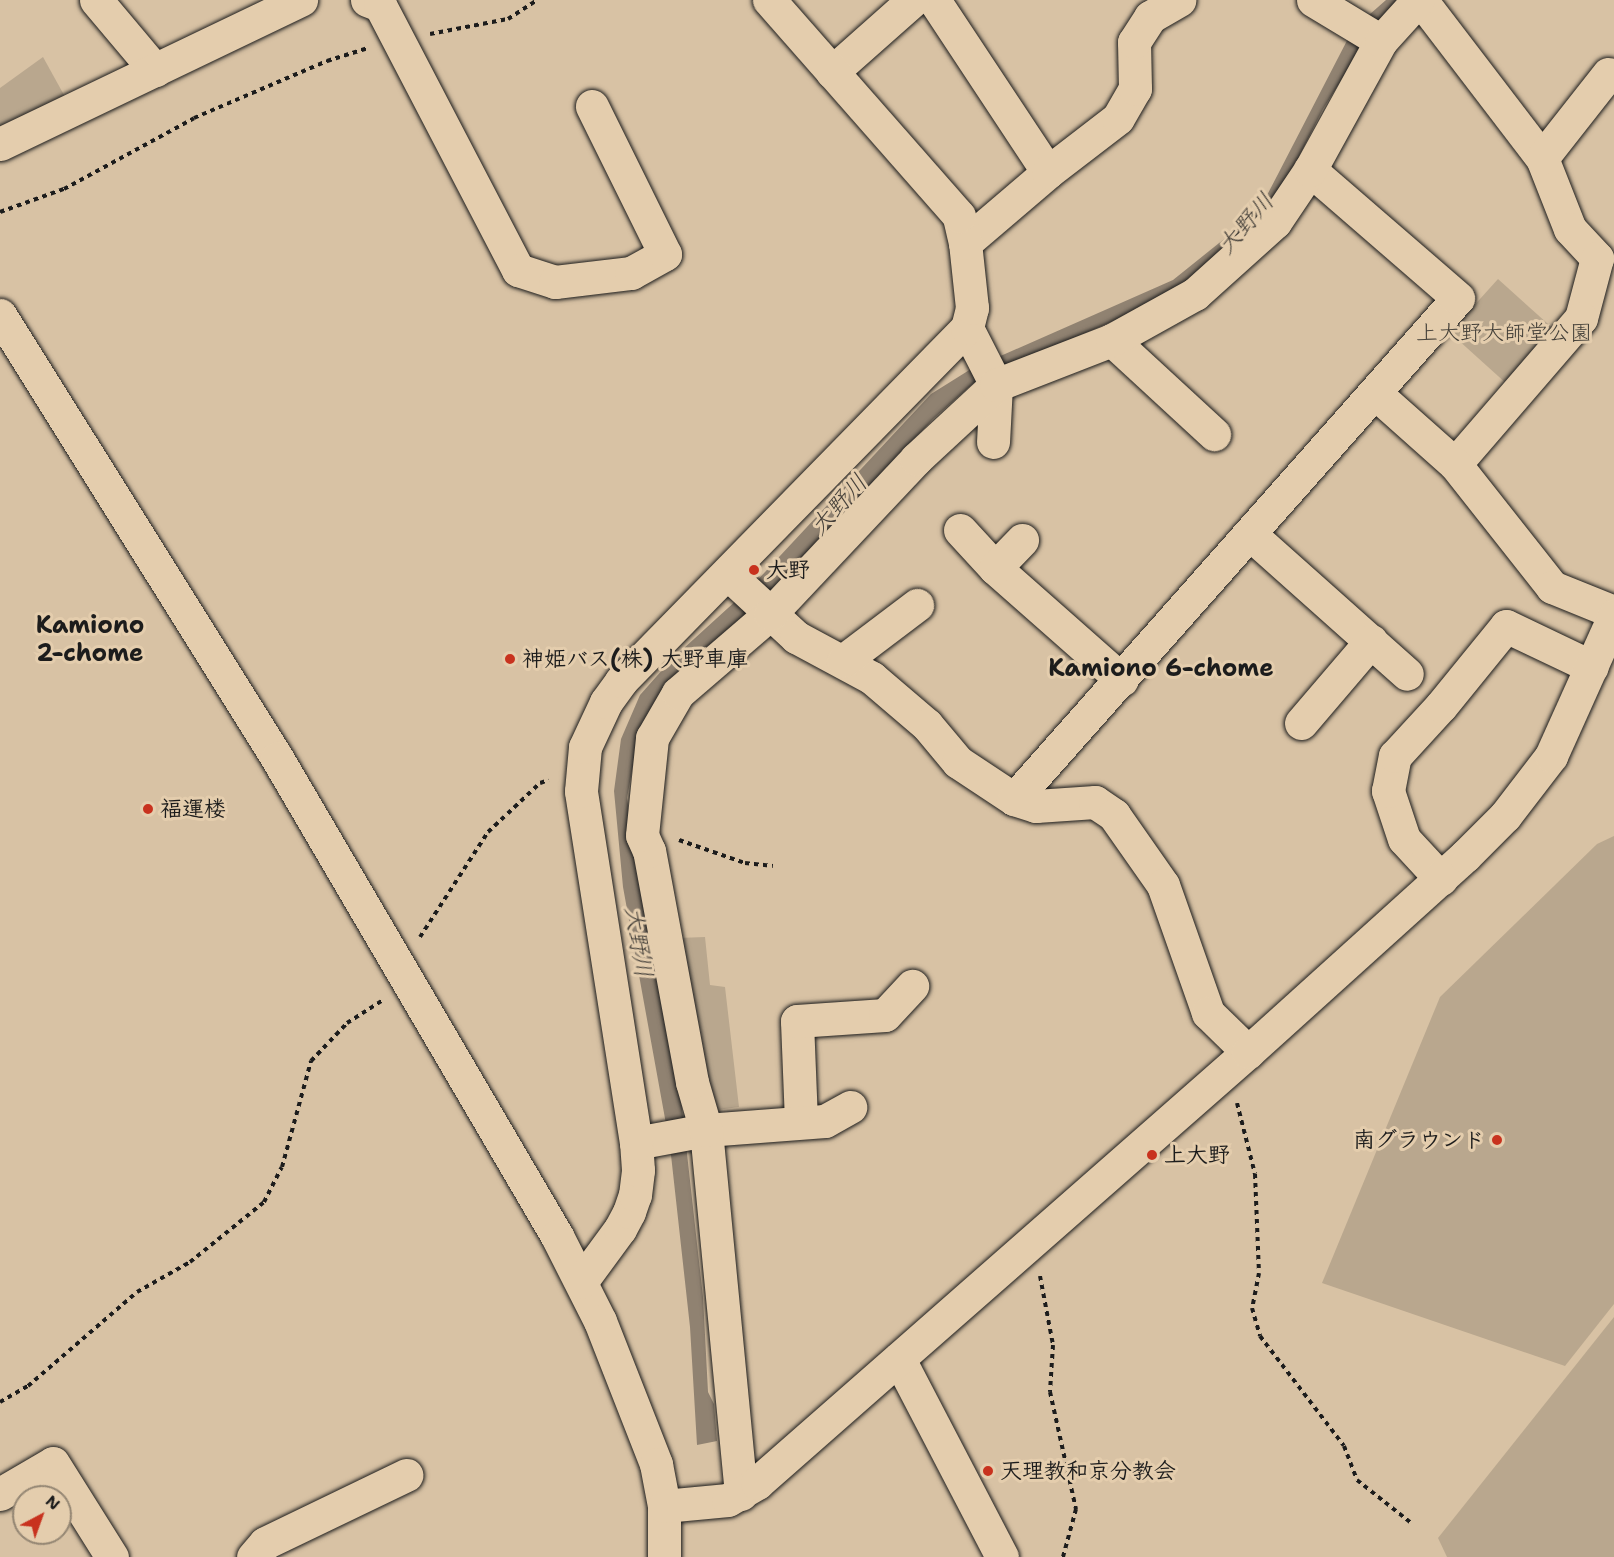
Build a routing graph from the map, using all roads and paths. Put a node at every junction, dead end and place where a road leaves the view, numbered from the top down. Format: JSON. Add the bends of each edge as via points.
{"nodes":[{"id":1,"x":96,"y":0,"type":"edge"},
{"id":2,"x":301,"y":0,"type":"edge"},
{"id":3,"x":367,"y":0,"type":"edge"},
{"id":4,"x":537,"y":0,"type":"edge"},
{"id":5,"x":769,"y":0,"type":"edge"},
{"id":6,"x":913,"y":0,"type":"edge"},
{"id":7,"x":934,"y":0,"type":"edge"},
{"id":8,"x":1177,"y":0,"type":"edge"},
{"id":9,"x":1313,"y":0,"type":"edge"},
{"id":10,"x":1420,"y":0,"type":"edge"},
{"id":11,"x":398,"y":40,"type":"junction"},
{"id":12,"x":1381,"y":41,"type":"junction"},
{"id":13,"x":155,"y":70,"type":"junction"},
{"id":14,"x":832,"y":72,"type":"junction"},
{"id":15,"x":1608,"y":74,"type":"dead end"},
{"id":16,"x":592,"y":106,"type":"dead end"},
{"id":17,"x":0,"y":144,"type":"edge"},
{"id":18,"x":1542,"y":158,"type":"junction"},
{"id":19,"x":1310,"y":170,"type":"junction"},
{"id":20,"x":1048,"y":172,"type":"junction"},
{"id":21,"x":0,"y":212,"type":"edge"},
{"id":22,"x":965,"y":243,"type":"junction"},
{"id":23,"x":0,"y":315,"type":"edge"},
{"id":24,"x":1112,"y":339,"type":"junction"},
{"id":25,"x":973,"y":340,"type":"junction"},
{"id":26,"x":996,"y":385,"type":"junction"},
{"id":27,"x":1375,"y":393,"type":"junction"},
{"id":28,"x":1214,"y":434,"type":"dead end"},
{"id":29,"x":993,"y":442,"type":"dead end"},
{"id":30,"x":1455,"y":464,"type":"junction"},
{"id":31,"x":960,"y":530,"type":"dead end"},
{"id":32,"x":1250,"y":534,"type":"junction"},
{"id":33,"x":1022,"y":540,"type":"dead end"},
{"id":34,"x":994,"y":568,"type":"junction"},
{"id":35,"x":728,"y":574,"type":"junction"},
{"id":36,"x":917,"y":605,"type":"dead end"},
{"id":37,"x":770,"y":614,"type":"junction"},
{"id":38,"x":1614,"y":614,"type":"edge"},
{"id":39,"x":1371,"y":641,"type":"junction"},
{"id":40,"x":843,"y":662,"type":"junction"},
{"id":41,"x":1592,"y":668,"type":"junction"},
{"id":42,"x":1407,"y":674,"type":"dead end"},
{"id":43,"x":1122,"y":680,"type":"junction"},
{"id":44,"x":1301,"y":723,"type":"dead end"},
{"id":45,"x":581,"y":770,"type":"junction"},
{"id":46,"x":1014,"y":799,"type":"junction"},
{"id":47,"x":649,"y":851,"type":"junction"},
{"id":48,"x":773,"y":866,"type":"dead end"},
{"id":49,"x":1441,"y":879,"type":"junction"},
{"id":50,"x":401,"y":968,"type":"junction"},
{"id":51,"x":912,"y":986,"type":"dead end"},
{"id":52,"x":1237,"y":1062,"type":"junction"},
{"id":53,"x":850,"y":1107,"type":"dead end"},
{"id":54,"x":801,"y":1121,"type":"junction"},
{"id":55,"x":706,"y":1130,"type":"junction"},
{"id":56,"x":636,"y":1143,"type":"junction"},
{"id":57,"x":1028,"y":1244,"type":"junction"},
{"id":58,"x":581,"y":1282,"type":"junction"},
{"id":59,"x":899,"y":1359,"type":"junction"},
{"id":60,"x":0,"y":1402,"type":"edge"},
{"id":61,"x":406,"y":1475,"type":"dead end"},
{"id":62,"x":0,"y":1494,"type":"edge"},
{"id":63,"x":741,"y":1494,"type":"junction"},
{"id":64,"x":664,"y":1506,"type":"junction"},
{"id":65,"x":1410,"y":1522,"type":"dead end"},
{"id":66,"x":264,"y":1552,"type":"edge"},
{"id":67,"x":112,"y":1557,"type":"edge"},
{"id":68,"x":664,"y":1557,"type":"edge"},
{"id":69,"x":1002,"y":1557,"type":"edge"},
{"id":70,"x":1063,"y":1557,"type":"edge"}],
"edges":[{"from":1,"to":13,"type":"street"},
{"from":2,"to":13,"type":"street"},
{"from":3,"to":11,"type":"street","via":[[380,5]]},
{"from":4,"to":11,"type":"path","via":[[508,19]]},
{"from":5,"to":14,"type":"street"},
{"from":6,"to":14,"type":"street"},
{"from":7,"to":20,"type":"street"},
{"from":8,"to":20,"type":"street","via":[[1150,17],[1134,42],[1135,89],[1118,118]]},
{"from":9,"to":12,"type":"street"},
{"from":10,"to":12,"type":"street"},
{"from":10,"to":18,"type":"street"},
{"from":11,"to":16,"type":"street","via":[[518,270],[555,282],[631,273],[665,254]]},
{"from":11,"to":21,"type":"path","via":[[327,61],[194,118],[64,189]]},
{"from":12,"to":19,"type":"street"},
{"from":13,"to":17,"type":"street"},
{"from":14,"to":22,"type":"street","via":[[958,216]]},
{"from":15,"to":18,"type":"street"},
{"from":18,"to":30,"type":"street","via":[[1570,229],[1597,258],[1581,318]]},
{"from":19,"to":24,"type":"street","via":[[1275,222],[1194,294]]},
{"from":19,"to":27,"type":"street","via":[[1458,298]]},
{"from":20,"to":22,"type":"street"},
{"from":22,"to":25,"type":"street"},
{"from":23,"to":50,"type":"street","via":[[277,758]]},
{"from":24,"to":26,"type":"street"},
{"from":24,"to":28,"type":"street"},
{"from":25,"to":26,"type":"street"},
{"from":25,"to":35,"type":"street"},
{"from":26,"to":29,"type":"street"},
{"from":26,"to":37,"type":"street","via":[[916,459]]},
{"from":27,"to":30,"type":"street"},
{"from":27,"to":32,"type":"street"},
{"from":30,"to":38,"type":"street","via":[[1552,587]]},
{"from":31,"to":34,"type":"street"},
{"from":32,"to":39,"type":"street"},
{"from":32,"to":43,"type":"street"},
{"from":33,"to":34,"type":"street"},
{"from":34,"to":43,"type":"street"},
{"from":35,"to":37,"type":"street"},
{"from":35,"to":45,"type":"street","via":[[621,681],[594,724]]},
{"from":36,"to":40,"type":"street"},
{"from":37,"to":40,"type":"street","via":[[796,637]]},
{"from":37,"to":47,"type":"street","via":[[678,693],[652,738],[642,836]]},
{"from":38,"to":41,"type":"street"},
{"from":39,"to":42,"type":"street"},
{"from":39,"to":44,"type":"street"},
{"from":40,"to":46,"type":"street","via":[[872,678],[918,717],[958,762]]},
{"from":41,"to":49,"type":"street","via":[[1551,756],[1505,816]]},
{"from":41,"to":49,"type":"street","via":[[1506,626],[1395,756],[1388,791],[1404,839]]},
{"from":43,"to":46,"type":"street"},
{"from":45,"to":50,"type":"path","via":[[540,783],[488,832]]},
{"from":45,"to":56,"type":"street","via":[[581,791]]},
{"from":46,"to":52,"type":"street","via":[[1036,806],[1095,802],[1114,815],[1163,885],[1208,1013]]},
{"from":47,"to":48,"type":"path","via":[[677,839],[745,863]]},
{"from":47,"to":55,"type":"street","via":[[692,1082]]},
{"from":49,"to":52,"type":"street"},
{"from":50,"to":58,"type":"street"},
{"from":50,"to":60,"type":"path","via":[[384,999],[347,1023],[311,1062],[282,1167],[264,1202],[190,1262],[136,1292],[28,1386]]},
{"from":51,"to":54,"type":"street","via":[[885,1015],[797,1021]]},
{"from":52,"to":57,"type":"street"},
{"from":52,"to":65,"type":"path","via":[[1238,1106],[1255,1174],[1259,1273],[1252,1308],[1260,1336],[1344,1446],[1357,1480]]},
{"from":53,"to":54,"type":"street","via":[[825,1120]]},
{"from":54,"to":55,"type":"street"},
{"from":55,"to":56,"type":"street"},
{"from":55,"to":63,"type":"street"},
{"from":56,"to":58,"type":"street","via":[[638,1170],[629,1212]]},
{"from":57,"to":59,"type":"street"},
{"from":57,"to":70,"type":"path","via":[[1041,1279],[1053,1345],[1050,1392],[1076,1509]]},
{"from":58,"to":64,"type":"street","via":[[642,1423],[656,1464]]},
{"from":59,"to":63,"type":"street"},
{"from":59,"to":69,"type":"street"},
{"from":61,"to":66,"type":"street"},
{"from":62,"to":67,"type":"street","via":[[53,1463]]},
{"from":63,"to":64,"type":"street","via":[[728,1500]]},
{"from":64,"to":68,"type":"street"}]}
